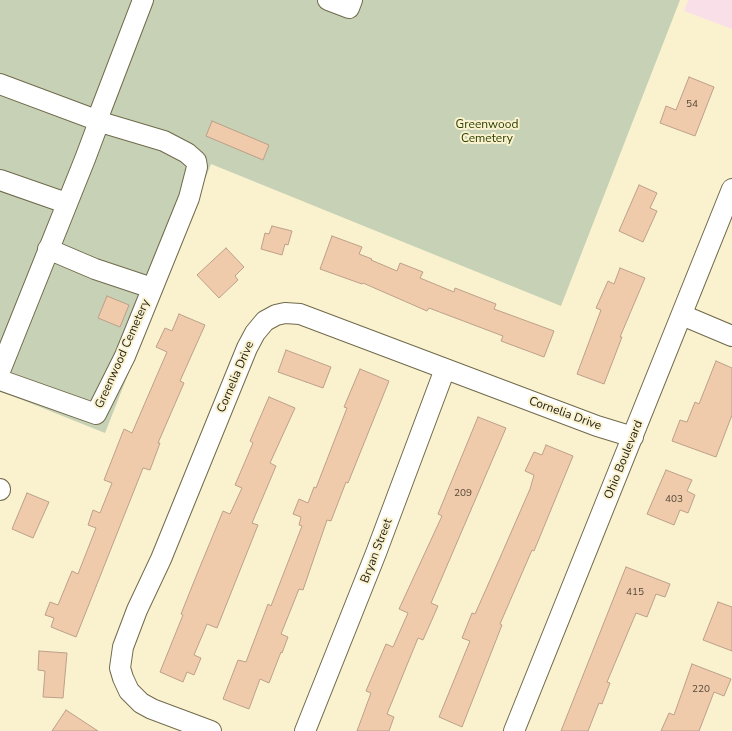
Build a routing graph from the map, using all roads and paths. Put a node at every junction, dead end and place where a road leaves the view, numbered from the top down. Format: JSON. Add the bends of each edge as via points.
{"nodes":[{"id":1,"x":143,"y":0,"type":"edge"},
{"id":2,"x":328,"y":0,"type":"edge"},
{"id":3,"x":352,"y":0,"type":"edge"},
{"id":4,"x":0,"y":84,"type":"edge"},
{"id":5,"x":97,"y":120,"type":"junction"},
{"id":6,"x":0,"y":180,"type":"edge"},
{"id":7,"x":732,"y":189,"type":"edge"},
{"id":8,"x":66,"y":203,"type":"junction"},
{"id":9,"x":48,"y":249,"type":"junction"},
{"id":10,"x":152,"y":288,"type":"junction"},
{"id":11,"x":682,"y":315,"type":"junction"},
{"id":12,"x":732,"y":336,"type":"edge"},
{"id":13,"x":445,"y":369,"type":"junction"},
{"id":14,"x":0,"y":371,"type":"edge"},
{"id":15,"x":0,"y":380,"type":"edge"},
{"id":16,"x":633,"y":437,"type":"junction"},
{"id":17,"x":211,"y":731,"type":"edge"},
{"id":18,"x":305,"y":731,"type":"edge"},
{"id":19,"x":514,"y":731,"type":"edge"}],
"edges":[{"from":1,"to":5,"type":"street"},
{"from":2,"to":3,"type":"street","via":[[349,8]]},
{"from":4,"to":5,"type":"street","name":"Greenwood Cemetery"},
{"from":5,"to":8,"type":"street","via":[[88,153]]},
{"from":5,"to":10,"type":"street","name":"Greenwood Cemetery","via":[[164,141],[187,153],[196,161],[197,167],[189,198]]},
{"from":6,"to":8,"type":"street"},
{"from":7,"to":11,"type":"street","name":"Ohio Boulevard"},
{"from":8,"to":9,"type":"street"},
{"from":9,"to":10,"type":"street","name":"Greenwood Cemetery","via":[[95,269]]},
{"from":9,"to":14,"type":"street"},
{"from":10,"to":15,"type":"street","name":"Greenwood Cemetery","via":[[125,356],[96,414]]},
{"from":11,"to":12,"type":"street"},
{"from":11,"to":16,"type":"street","name":"Ohio Boulevard"},
{"from":13,"to":16,"type":"street","name":"Cornelia Drive"},
{"from":13,"to":17,"type":"street","name":"Cornelia Drive","via":[[300,314],[276,315],[265,321],[255,333],[161,559],[137,610],[123,647],[120,668],[129,691],[141,703]]},
{"from":13,"to":18,"type":"street","name":"Bryan Street","via":[[376,553]]},
{"from":16,"to":19,"type":"street","name":"Ohio Boulevard"}]}
